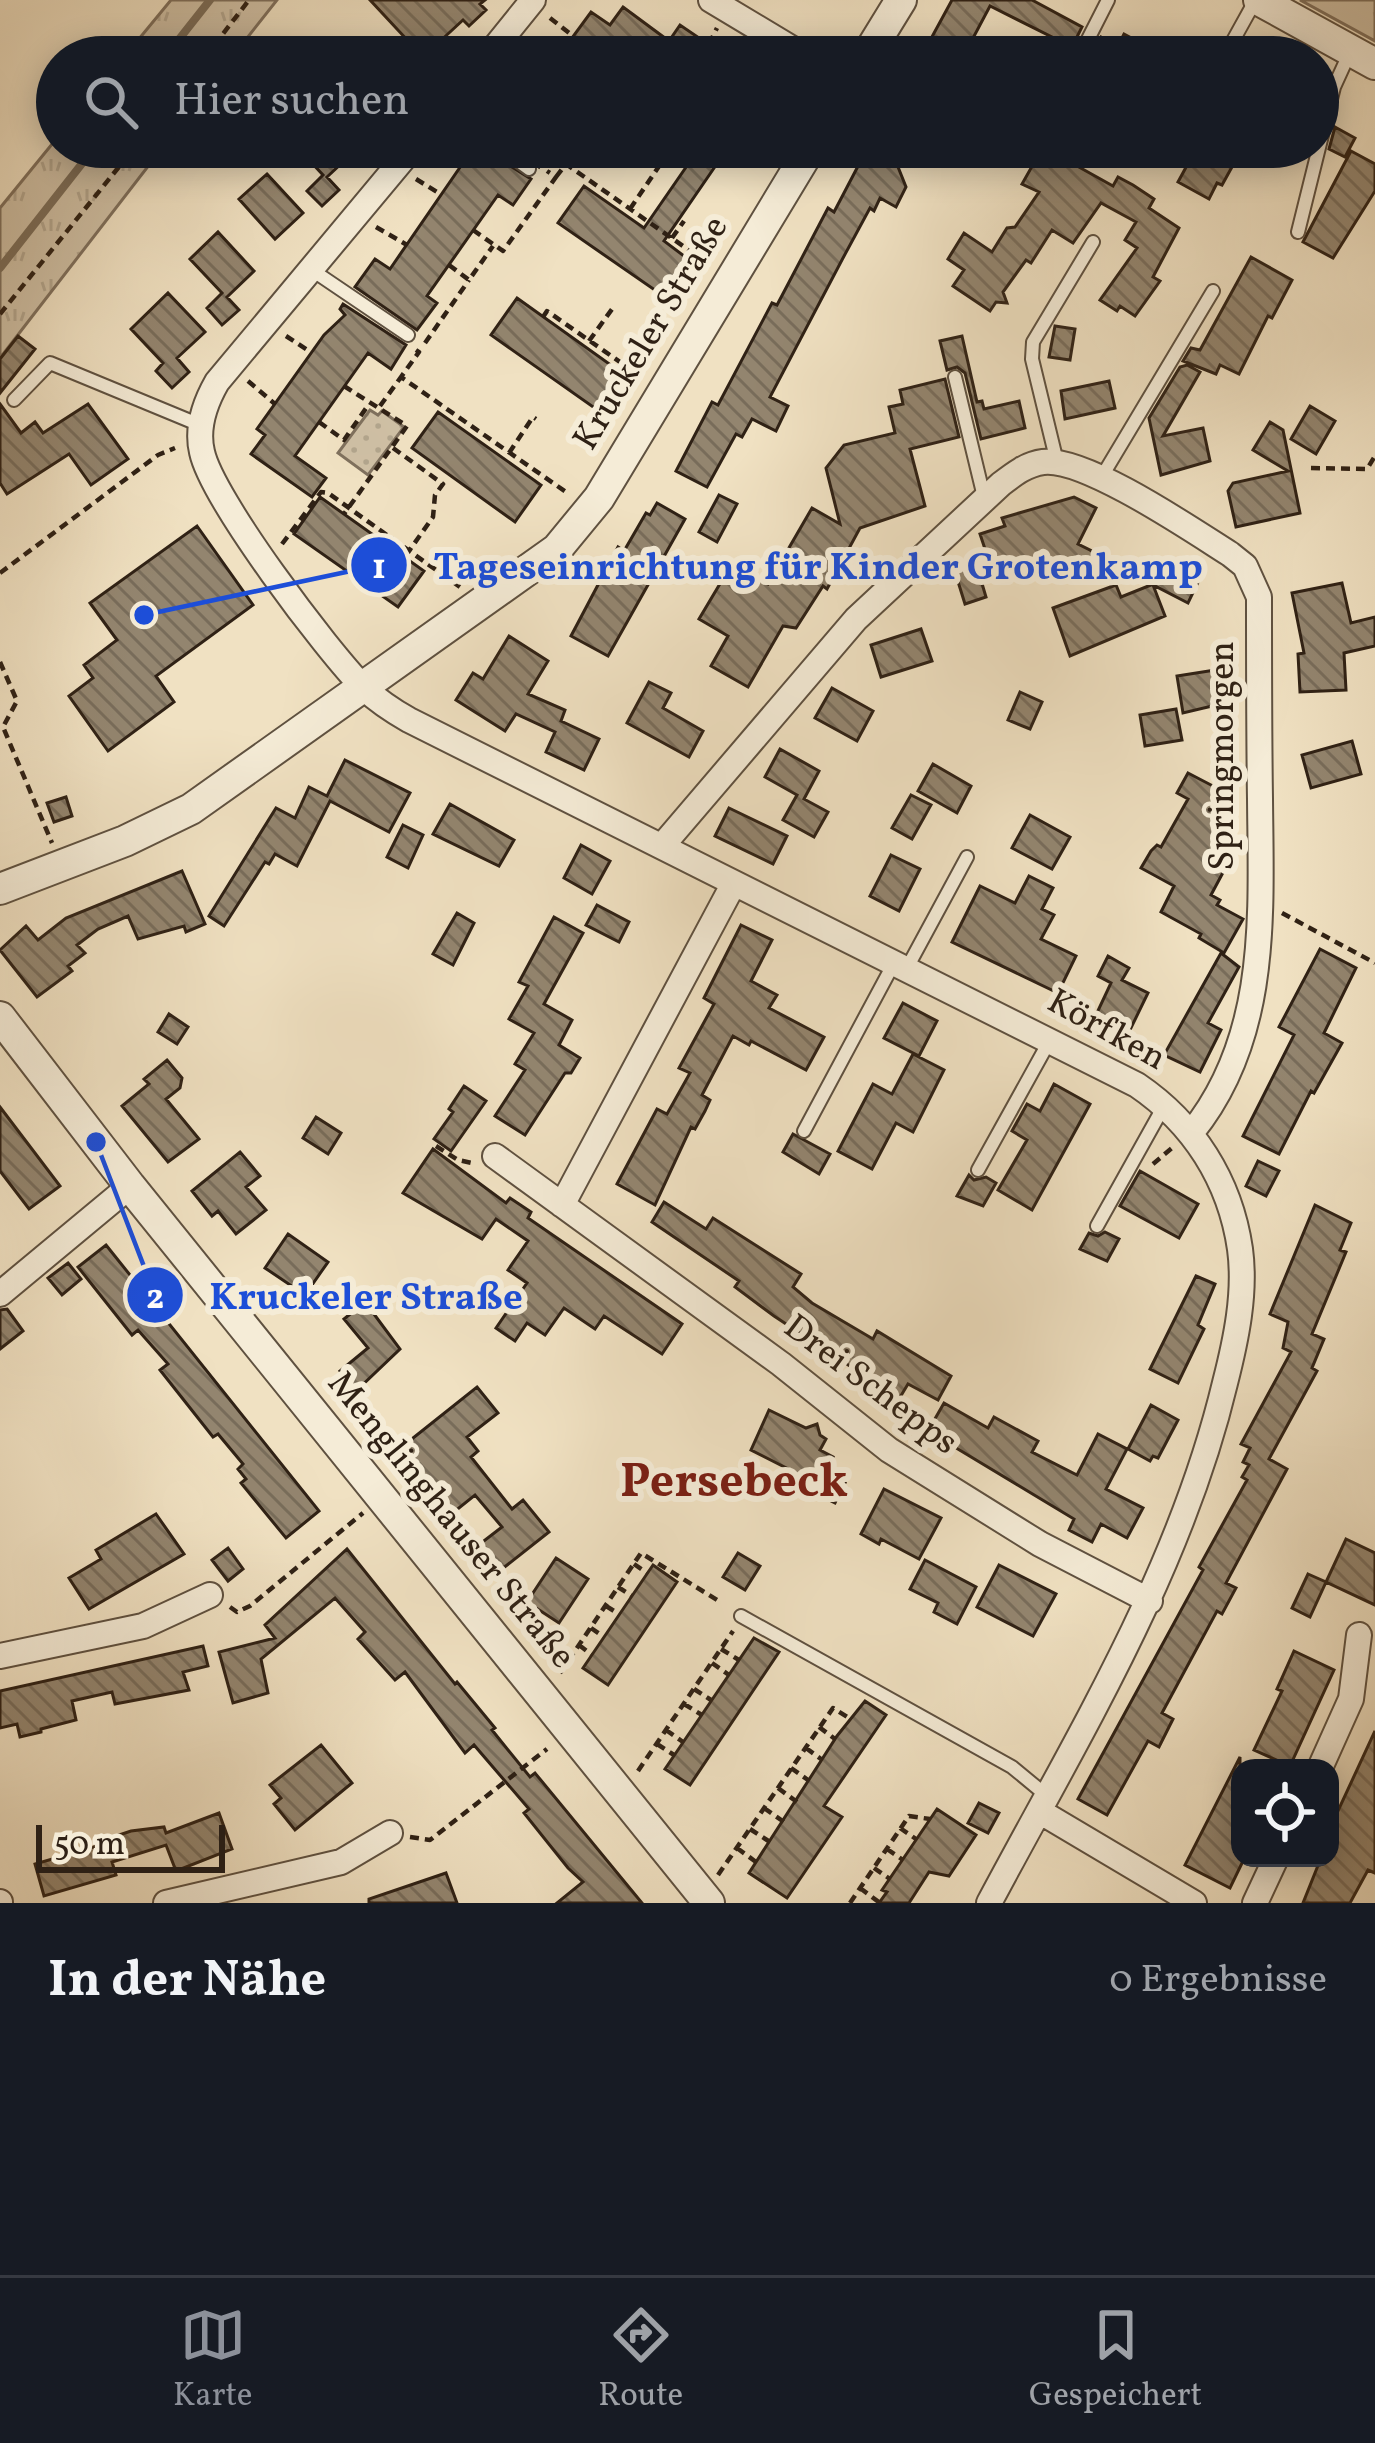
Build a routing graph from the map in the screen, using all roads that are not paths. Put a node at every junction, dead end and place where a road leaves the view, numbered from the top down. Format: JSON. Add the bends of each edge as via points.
{"nodes":[{"id":1,"x":711,"y":0,"type":"edge"},
{"id":2,"x":901,"y":0,"type":"edge"},
{"id":3,"x":1108,"y":0,"type":"edge"},
{"id":4,"x":1258,"y":0,"type":"edge"},
{"id":5,"x":542,"y":9,"type":"edge"},
{"id":6,"x":511,"y":36,"type":"edge"},
{"id":7,"x":771,"y":36,"type":"edge"},
{"id":8,"x":879,"y":36,"type":"edge"},
{"id":9,"x":1089,"y":36,"type":"edge"},
{"id":10,"x":1236,"y":36,"type":"edge"},
{"id":11,"x":1324,"y":36,"type":"edge"},
{"id":12,"x":1363,"y":57,"type":"edge"},
{"id":13,"x":1339,"y":82,"type":"edge"},
{"id":14,"x":396,"y":168,"type":"edge"},
{"id":15,"x":798,"y":168,"type":"edge"},
{"id":16,"x":1314,"y":168,"type":"edge"},
{"id":17,"x":1298,"y":232,"type":"dead end"},
{"id":18,"x":1093,"y":242,"type":"dead end"},
{"id":19,"x":312,"y":270,"type":"junction"},
{"id":20,"x":1213,"y":291,"type":"dead end"},
{"id":21,"x":408,"y":335,"type":"dead end"},
{"id":22,"x":955,"y":377,"type":"dead end"},
{"id":23,"x":14,"y":400,"type":"dead end"},
{"id":24,"x":201,"y":425,"type":"junction"},
{"id":25,"x":1057,"y":462,"type":"junction"},
{"id":26,"x":1101,"y":478,"type":"junction"},
{"id":27,"x":985,"y":499,"type":"junction"},
{"id":28,"x":363,"y":687,"type":"junction"},
{"id":29,"x":662,"y":846,"type":"junction"},
{"id":30,"x":967,"y":856,"type":"dead end"},
{"id":31,"x":734,"y":883,"type":"junction"},
{"id":32,"x":0,"y":889,"type":"edge"},
{"id":33,"x":900,"y":965,"type":"junction"},
{"id":34,"x":0,"y":1017,"type":"edge"},
{"id":35,"x":1050,"y":1039,"type":"junction"},
{"id":36,"x":1165,"y":1105,"type":"junction"},
{"id":37,"x":804,"y":1131,"type":"dead end"},
{"id":38,"x":1192,"y":1132,"type":"junction"},
{"id":39,"x":495,"y":1156,"type":"road end"},
{"id":40,"x":978,"y":1170,"type":"dead end"},
{"id":41,"x":130,"y":1186,"type":"junction"},
{"id":42,"x":562,"y":1205,"type":"junction"},
{"id":43,"x":1097,"y":1226,"type":"dead end"},
{"id":44,"x":0,"y":1294,"type":"edge"},
{"id":45,"x":210,"y":1594,"type":"road end"},
{"id":46,"x":1150,"y":1601,"type":"junction"},
{"id":47,"x":738,"y":1621,"type":"road end"},
{"id":48,"x":1359,"y":1635,"type":"dead end"},
{"id":49,"x":0,"y":1656,"type":"edge"},
{"id":50,"x":1323,"y":1759,"type":"edge"},
{"id":51,"x":1043,"y":1803,"type":"junction"},
{"id":52,"x":389,"y":1833,"type":"road end"},
{"id":53,"x":1272,"y":1867,"type":"edge"},
{"id":54,"x":166,"y":1903,"type":"edge"},
{"id":55,"x":709,"y":1903,"type":"edge"},
{"id":56,"x":989,"y":1903,"type":"edge"},
{"id":57,"x":1194,"y":1903,"type":"edge"},
{"id":58,"x":1255,"y":1903,"type":"edge"}],
"edges":[{"from":1,"to":7,"type":"street"},
{"from":2,"to":8,"type":"street"},
{"from":3,"to":9,"type":"lane"},
{"from":4,"to":10,"type":"lane"},
{"from":4,"to":11,"type":"street"},
{"from":5,"to":6,"type":"street"},
{"from":12,"to":13,"type":"lane"},
{"from":14,"to":19,"type":"street"},
{"from":15,"to":28,"type":"street","name":"Kruckeler Straße","via":[[590,509],[557,549]]},
{"from":16,"to":17,"type":"lane"},
{"from":18,"to":25,"type":"lane","via":[[1033,341]]},
{"from":19,"to":21,"type":"lane"},
{"from":19,"to":24,"type":"street","via":[[217,382]]},
{"from":20,"to":26,"type":"lane"},
{"from":22,"to":27,"type":"lane"},
{"from":23,"to":24,"type":"lane","via":[[50,362]]},
{"from":24,"to":28,"type":"street","name":"Körfken","via":[[209,474]]},
{"from":25,"to":26,"type":"street","name":"Springmorgen"},
{"from":25,"to":27,"type":"street","via":[[1018,471]]},
{"from":26,"to":38,"type":"street","name":"Springmorgen","via":[[1230,554],[1259,597],[1254,991],[1224,1087]]},
{"from":27,"to":29,"type":"street","via":[[856,619]]},
{"from":28,"to":29,"type":"street","name":"Körfken","via":[[410,720]]},
{"from":28,"to":32,"type":"street","name":"Kruckeler Straße","via":[[191,809]]},
{"from":29,"to":31,"type":"street","name":"Körfken"},
{"from":30,"to":33,"type":"lane"},
{"from":31,"to":33,"type":"street","name":"Körfken"},
{"from":31,"to":42,"type":"street"},
{"from":33,"to":35,"type":"street","name":"Körfken"},
{"from":33,"to":37,"type":"lane"},
{"from":34,"to":41,"type":"street","name":"Menglinghauser Straße"},
{"from":35,"to":36,"type":"street","name":"Körfken"},
{"from":35,"to":40,"type":"lane"},
{"from":36,"to":38,"type":"street","name":"Körfken"},
{"from":36,"to":43,"type":"lane"},
{"from":38,"to":46,"type":"street","name":"Körfken","via":[[1230,1205],[1243,1282],[1206,1460]]},
{"from":39,"to":42,"type":"street","name":"Drei Schepps"},
{"from":41,"to":44,"type":"street"},
{"from":41,"to":55,"type":"street","name":"Menglinghauser Straße"},
{"from":42,"to":46,"type":"street","name":"Drei Schepps","via":[[904,1460]]},
{"from":45,"to":49,"type":"street","via":[[143,1627]]},
{"from":46,"to":51,"type":"street","name":"Körfken"},
{"from":47,"to":51,"type":"lane","via":[[1012,1767]]},
{"from":48,"to":50,"type":"street","via":[[1352,1699]]},
{"from":51,"to":56,"type":"street","name":"Körfken"},
{"from":51,"to":57,"type":"street"},
{"from":52,"to":54,"type":"street","via":[[341,1862]]},
{"from":53,"to":58,"type":"street"}]}
